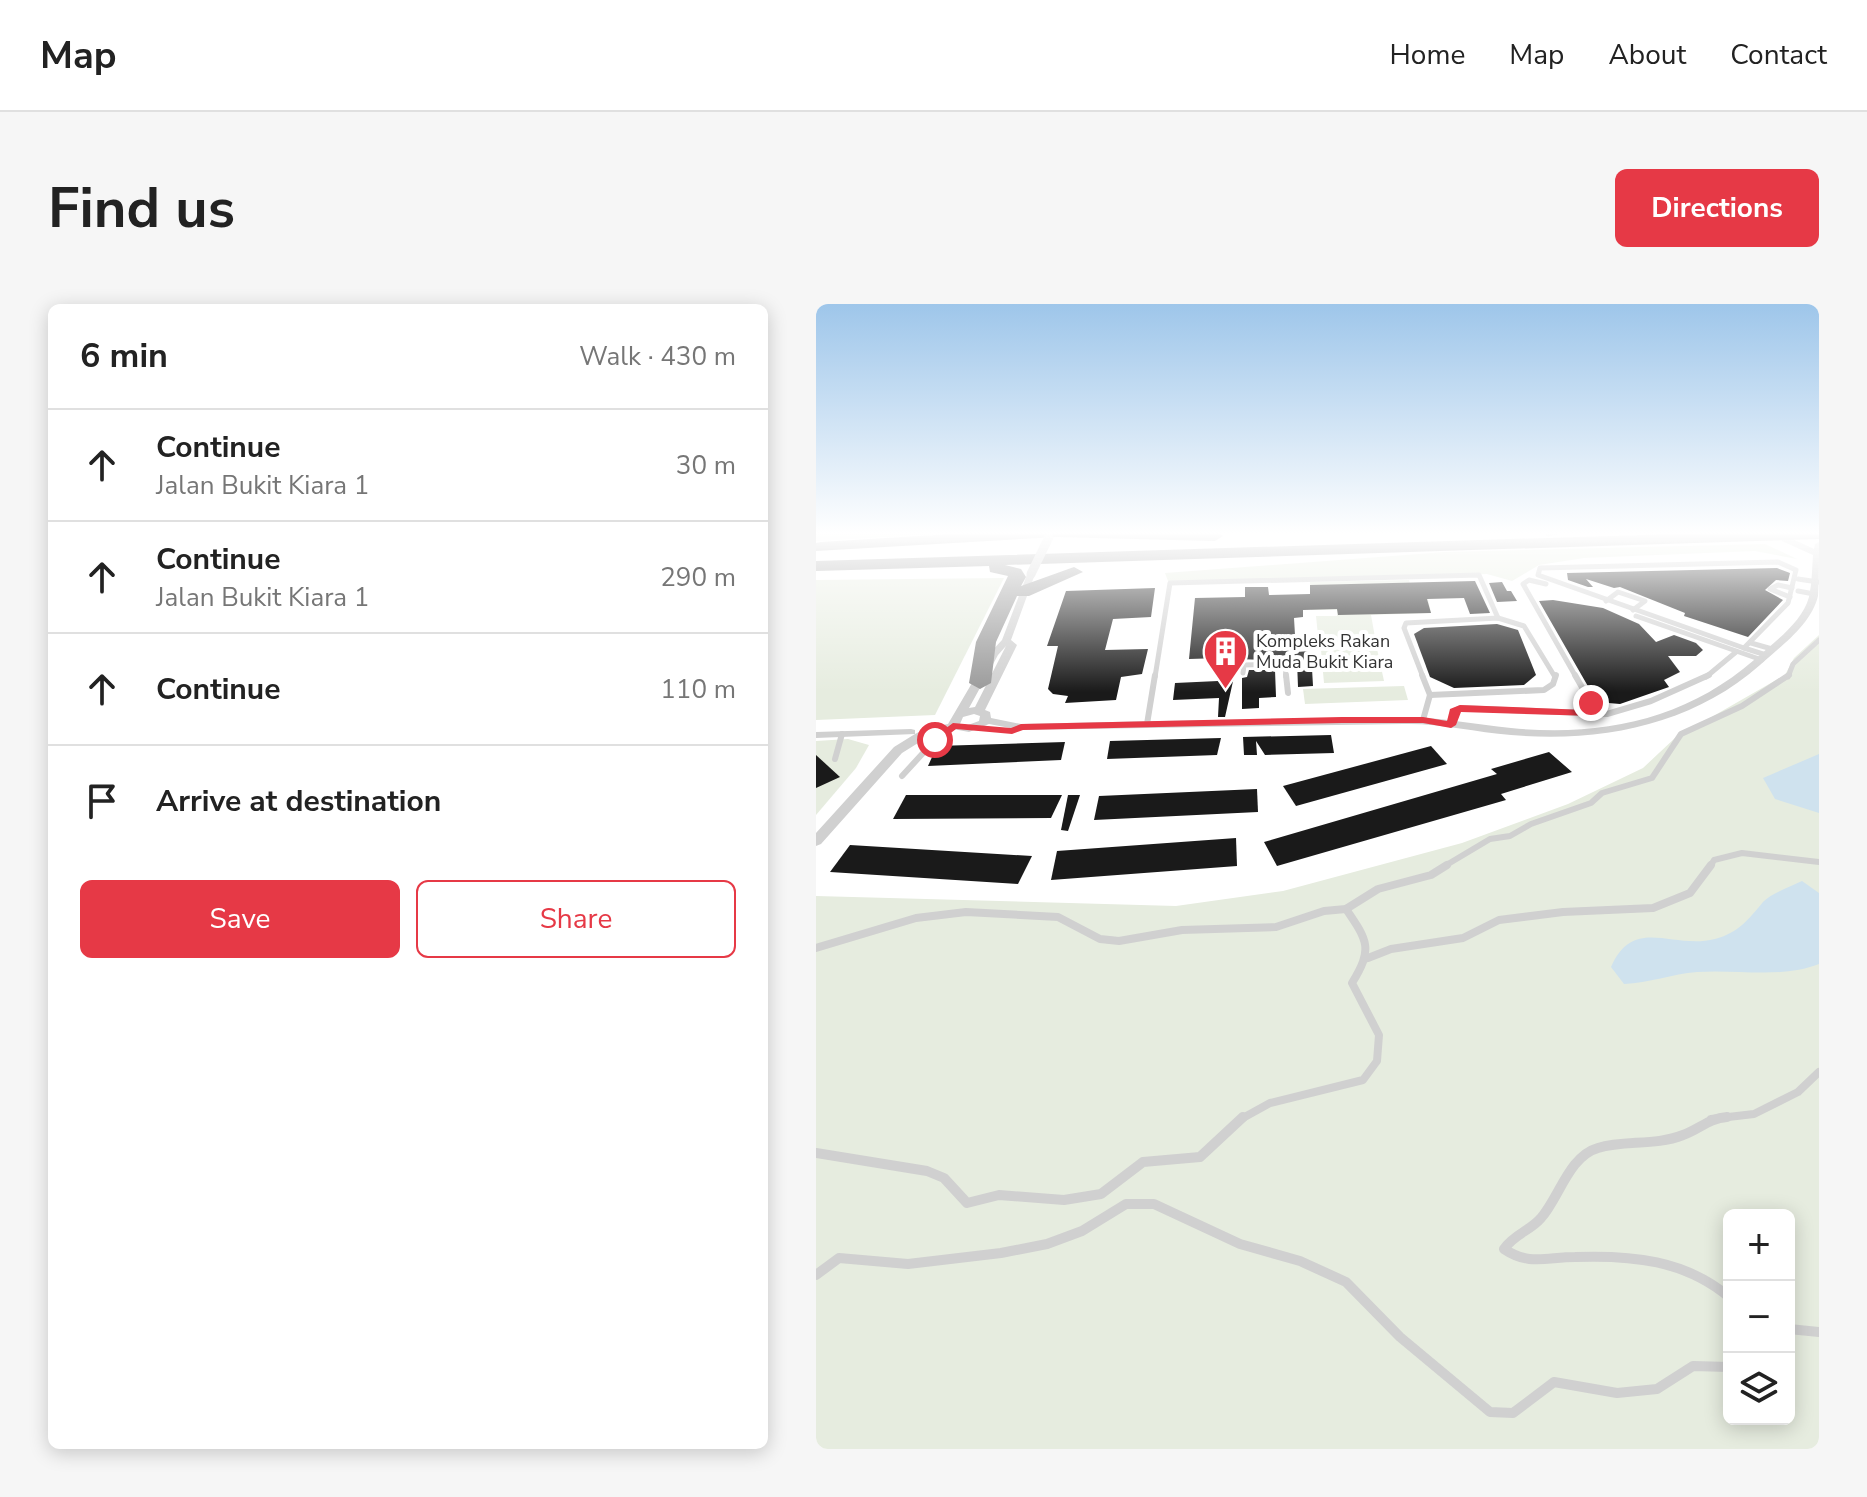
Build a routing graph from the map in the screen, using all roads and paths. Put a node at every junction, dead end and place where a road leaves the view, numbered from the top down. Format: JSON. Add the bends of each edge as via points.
{"nodes":[{"id":1,"x":1013,"y":585,"type":"edge"},
{"id":2,"x":1026,"y":585,"type":"edge"},
{"id":3,"x":1040,"y":585,"type":"edge"},
{"id":4,"x":1170,"y":585,"type":"edge"},
{"id":5,"x":1484,"y":585,"type":"edge"},
{"id":6,"x":1523,"y":585,"type":"edge"},
{"id":7,"x":1545,"y":585,"type":"edge"},
{"id":8,"x":1561,"y":585,"type":"edge"},
{"id":9,"x":1777,"y":585,"type":"edge"},
{"id":10,"x":1780,"y":585,"type":"edge"},
{"id":11,"x":1795,"y":585,"type":"edge"},
{"id":12,"x":1816,"y":588,"type":"edge"},
{"id":13,"x":1795,"y":589,"type":"junction"},
{"id":14,"x":1023,"y":592,"type":"junction"},
{"id":15,"x":1790,"y":597,"type":"junction"},
{"id":16,"x":1606,"y":601,"type":"junction"},
{"id":17,"x":1633,"y":610,"type":"junction"},
{"id":18,"x":1498,"y":618,"type":"junction"},
{"id":19,"x":1819,"y":640,"type":"edge"},
{"id":20,"x":1006,"y":641,"type":"junction"},
{"id":21,"x":1751,"y":643,"type":"junction"},
{"id":22,"x":1744,"y":648,"type":"junction"},
{"id":23,"x":1736,"y":652,"type":"junction"},
{"id":24,"x":1767,"y":655,"type":"junction"},
{"id":25,"x":1243,"y":673,"type":"dead end"},
{"id":26,"x":980,"y":683,"type":"junction"},
{"id":27,"x":1288,"y":693,"type":"dead end"},
{"id":28,"x":1430,"y":695,"type":"junction"},
{"id":29,"x":1592,"y":714,"type":"junction"},
{"id":30,"x":983,"y":716,"type":"junction"},
{"id":31,"x":1423,"y":720,"type":"junction"},
{"id":32,"x":953,"y":722,"type":"junction"},
{"id":33,"x":1147,"y":724,"type":"junction"},
{"id":34,"x":1451,"y":725,"type":"junction"},
{"id":35,"x":1021,"y":727,"type":"junction"},
{"id":36,"x":974,"y":728,"type":"junction"},
{"id":37,"x":911,"y":732,"type":"junction"},
{"id":38,"x":842,"y":734,"type":"junction"},
{"id":39,"x":816,"y":735,"type":"edge"},
{"id":40,"x":835,"y":759,"type":"dead end"},
{"id":41,"x":902,"y":776,"type":"dead end"},
{"id":42,"x":816,"y":831,"type":"edge"},
{"id":43,"x":816,"y":841,"type":"edge"},
{"id":44,"x":1819,"y":862,"type":"edge"},
{"id":45,"x":1346,"y":909,"type":"junction"},
{"id":46,"x":816,"y":948,"type":"edge"},
{"id":47,"x":1368,"y":958,"type":"junction"},
{"id":48,"x":1819,"y":1072,"type":"edge"},
{"id":49,"x":816,"y":1153,"type":"edge"},
{"id":50,"x":816,"y":1275,"type":"edge"},
{"id":51,"x":1723,"y":1290,"type":"edge"},
{"id":52,"x":1795,"y":1329,"type":"edge"},
{"id":53,"x":1819,"y":1332,"type":"edge"},
{"id":54,"x":1723,"y":1367,"type":"edge"}],
"edges":[{"from":1,"to":26,"type":"highway","via":[[990,637]]},
{"from":2,"to":14,"type":"street"},
{"from":3,"to":14,"type":"highway"},
{"from":4,"to":33,"type":"lane"},
{"from":5,"to":18,"type":"lane"},
{"from":6,"to":29,"type":"lane","via":[[1591,703]]},
{"from":7,"to":23,"type":"lane"},
{"from":8,"to":16,"type":"lane"},
{"from":9,"to":15,"type":"lane","via":[[1770,589]]},
{"from":10,"to":13,"type":"lane"},
{"from":11,"to":13,"type":"lane"},
{"from":12,"to":13,"type":"lane"},
{"from":12,"to":24,"type":"street","via":[[1800,623]]},
{"from":13,"to":15,"type":"lane"},
{"from":14,"to":20,"type":"street"},
{"from":15,"to":21,"type":"lane"},
{"from":16,"to":17,"type":"lane"},
{"from":16,"to":17,"type":"lane","via":[[1618,592],[1645,601]]},
{"from":17,"to":22,"type":"lane"},
{"from":18,"to":28,"type":"lane","via":[[1406,623]]},
{"from":18,"to":28,"type":"lane","via":[[1524,626],[1556,675],[1553,684],[1544,690]]},
{"from":19,"to":45,"type":"lane","via":[[1793,664],[1788,677],[1681,734],[1652,778],[1602,793],[1591,803],[1510,836],[1490,839],[1431,875],[1378,889]]},
{"from":20,"to":26,"type":"street","via":[[998,646]]},
{"from":20,"to":30,"type":"street","via":[[1012,645]]},
{"from":21,"to":22,"type":"lane"},
{"from":21,"to":24,"type":"lane"},
{"from":22,"to":24,"type":"lane"},
{"from":23,"to":24,"type":"lane"},
{"from":23,"to":29,"type":"lane","via":[[1712,673],[1651,701]]},
{"from":24,"to":34,"type":"street","via":[[1723,690],[1635,728],[1543,736]]},
{"from":25,"to":27,"type":"lane","via":[[1244,665],[1285,664]]},
{"from":26,"to":32,"type":"street"},
{"from":28,"to":31,"type":"lane"},
{"from":29,"to":34,"type":"lane","via":[[1460,708],[1453,712]]},
{"from":30,"to":32,"type":"street"},
{"from":30,"to":35,"type":"street"},
{"from":30,"to":36,"type":"street"},
{"from":31,"to":33,"type":"street"},
{"from":31,"to":34,"type":"street"},
{"from":32,"to":36,"type":"street"},
{"from":32,"to":37,"type":"street"},
{"from":32,"to":41,"type":"lane"},
{"from":32,"to":43,"type":"street","via":[[898,750]]},
{"from":33,"to":35,"type":"street"},
{"from":35,"to":36,"type":"street"},
{"from":37,"to":38,"type":"street"},
{"from":37,"to":42,"type":"street","via":[[890,746]]},
{"from":38,"to":39,"type":"street"},
{"from":38,"to":40,"type":"lane"},
{"from":44,"to":47,"type":"lane","via":[[1742,853],[1714,860],[1693,893],[1666,905],[1625,914],[1567,912],[1495,921],[1462,939],[1382,950]]},
{"from":45,"to":46,"type":"lane","via":[[1276,927],[1182,930],[1119,941],[1100,939],[1058,917],[939,914]]},
{"from":45,"to":47,"type":"lane","via":[[1369,943]]},
{"from":47,"to":49,"type":"lane","via":[[1352,983],[1379,1035],[1377,1061],[1363,1080],[1270,1103],[1244,1116],[1200,1157],[1143,1162],[1101,1194],[1064,1200],[999,1195],[967,1203],[943,1176]]},
{"from":48,"to":51,"type":"lane","via":[[1798,1092],[1754,1114],[1712,1118],[1684,1135],[1656,1142],[1596,1148],[1570,1171],[1540,1220],[1513,1236],[1504,1249],[1521,1261],[1584,1254],[1676,1265]]},
{"from":50,"to":54,"type":"lane","via":[[839,1258],[908,1264],[1047,1244],[1082,1231],[1126,1204],[1154,1204],[1240,1244],[1300,1261],[1346,1282],[1400,1337],[1490,1412],[1513,1413],[1554,1382],[1617,1393],[1657,1389],[1693,1366]]},
{"from":52,"to":53,"type":"lane"}]}
